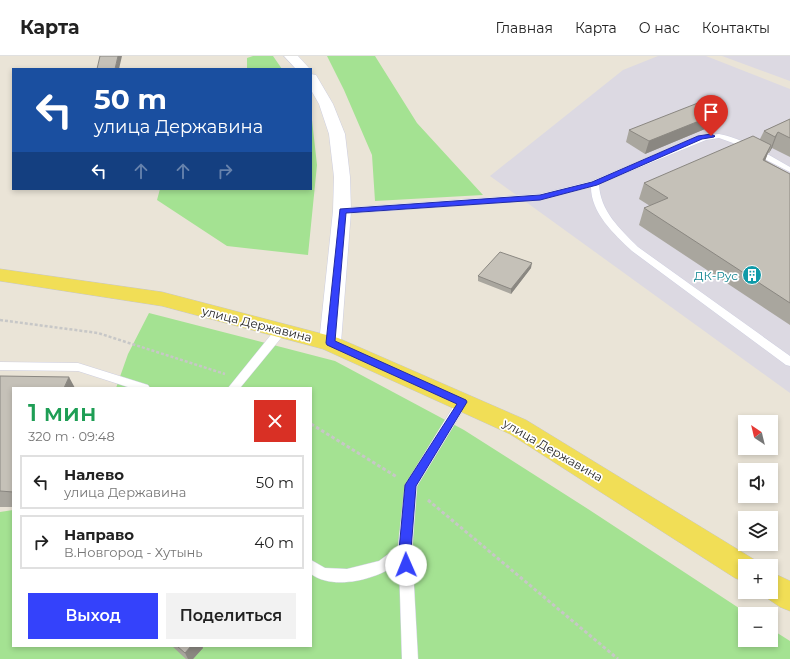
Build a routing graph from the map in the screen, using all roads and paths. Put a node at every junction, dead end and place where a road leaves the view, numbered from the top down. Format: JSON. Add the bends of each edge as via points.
{"nodes":[{"id":1,"x":291,"y":56,"type":"edge"},
{"id":2,"x":302,"y":68,"type":"edge"},
{"id":3,"x":312,"y":80,"type":"edge"},
{"id":4,"x":790,"y":170,"type":"edge"},
{"id":5,"x":595,"y":183,"type":"junction"},
{"id":6,"x":342,"y":211,"type":"junction"},
{"id":7,"x":0,"y":275,"type":"edge"},
{"id":8,"x":0,"y":320,"type":"edge"},
{"id":9,"x":282,"y":329,"type":"junction"},
{"id":10,"x":330,"y":343,"type":"junction"},
{"id":11,"x":790,"y":362,"type":"edge"},
{"id":12,"x":0,"y":366,"type":"edge"},
{"id":13,"x":237,"y":384,"type":"edge"},
{"id":14,"x":141,"y":387,"type":"edge"},
{"id":15,"x":462,"y":402,"type":"junction"},
{"id":16,"x":405,"y":550,"type":"junction"},
{"id":17,"x":489,"y":552,"type":"dead end"},
{"id":18,"x":738,"y":565,"type":"edge"},
{"id":19,"x":312,"y":567,"type":"edge"},
{"id":20,"x":778,"y":589,"type":"edge"},
{"id":21,"x":790,"y":597,"type":"edge"},
{"id":22,"x":410,"y":659,"type":"edge"},
{"id":23,"x":618,"y":659,"type":"edge"}],
"edges":[{"from":1,"to":2,"type":"street"},
{"from":3,"to":6,"type":"street","via":[[326,104],[337,134],[342,177]]},
{"from":4,"to":5,"type":"lane","via":[[733,140],[711,136]]},
{"from":5,"to":6,"type":"lane","via":[[540,197]]},
{"from":5,"to":11,"type":"lane","via":[[596,200],[606,218],[634,249]]},
{"from":6,"to":10,"type":"street"},
{"from":7,"to":9,"type":"main road","name":"улица Державина","via":[[162,299]]},
{"from":8,"to":13,"type":"path","via":[[98,333]]},
{"from":9,"to":10,"type":"main road","name":"улица Державина"},
{"from":9,"to":13,"type":"lane"},
{"from":10,"to":15,"type":"main road","name":"улица Державина"},
{"from":12,"to":14,"type":"lane","via":[[78,367]]},
{"from":15,"to":16,"type":"lane","via":[[411,485]]},
{"from":15,"to":18,"type":"main road","name":"улица Державина","via":[[518,427]]},
{"from":16,"to":19,"type":"lane","via":[[383,567],[347,576],[322,574]]},
{"from":16,"to":22,"type":"lane"},
{"from":17,"to":23,"type":"path"},
{"from":20,"to":21,"type":"main road"}]}
